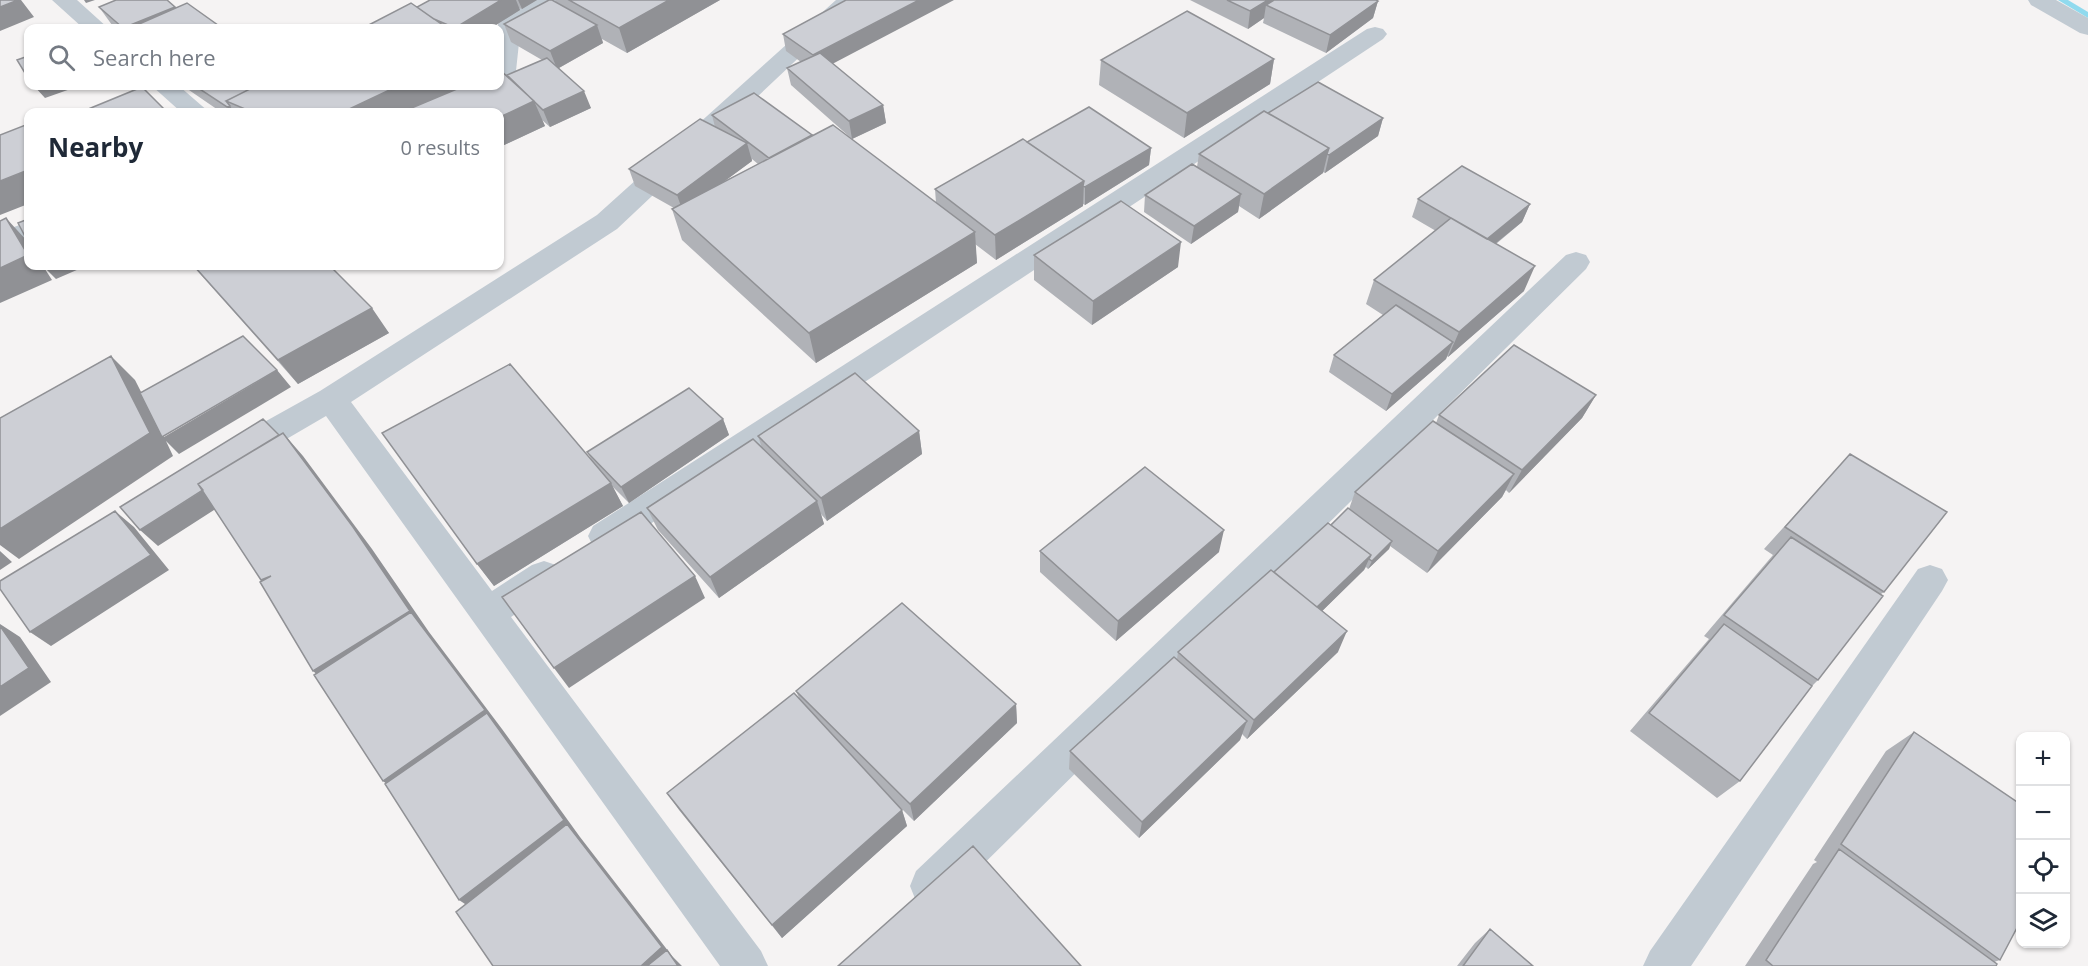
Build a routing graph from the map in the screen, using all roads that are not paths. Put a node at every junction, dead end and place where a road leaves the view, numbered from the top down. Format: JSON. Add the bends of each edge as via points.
{"nodes":[{"id":1,"x":63,"y":0,"type":"edge"},
{"id":2,"x":551,"y":0,"type":"edge"},
{"id":3,"x":849,"y":0,"type":"edge"},
{"id":4,"x":2039,"y":0,"type":"edge"},
{"id":5,"x":91,"y":24,"type":"edge"},
{"id":6,"x":2088,"y":28,"type":"edge"},
{"id":7,"x":1375,"y":34,"type":"dead end"},
{"id":8,"x":504,"y":73,"type":"edge"},
{"id":9,"x":169,"y":90,"type":"edge"},
{"id":10,"x":502,"y":90,"type":"edge"},
{"id":11,"x":191,"y":108,"type":"edge"},
{"id":12,"x":479,"y":108,"type":"edge"},
{"id":13,"x":24,"y":233,"type":"edge"},
{"id":14,"x":0,"y":243,"type":"edge"},
{"id":15,"x":1576,"y":262,"type":"dead end"},
{"id":16,"x":331,"y":399,"type":"junction"},
{"id":17,"x":209,"y":468,"type":"edge"},
{"id":18,"x":1930,"y":580,"type":"dead end"},
{"id":19,"x":488,"y":613,"type":"junction"},
{"id":20,"x":908,"y":908,"type":"edge"},
{"id":21,"x":746,"y":966,"type":"edge"},
{"id":22,"x":1665,"y":966,"type":"edge"}],
"edges":[{"from":1,"to":5,"type":"street"},
{"from":2,"to":8,"type":"street","via":[[510,21]]},
{"from":3,"to":16,"type":"street","via":[[607,222]]},
{"from":4,"to":6,"type":"street"},
{"from":7,"to":19,"type":"street"},
{"from":9,"to":11,"type":"street"},
{"from":10,"to":12,"type":"street","via":[[501,99]]},
{"from":13,"to":14,"type":"street"},
{"from":15,"to":20,"type":"street"},
{"from":16,"to":17,"type":"street"},
{"from":16,"to":19,"type":"street"},
{"from":18,"to":22,"type":"street"},
{"from":19,"to":21,"type":"street"}]}
